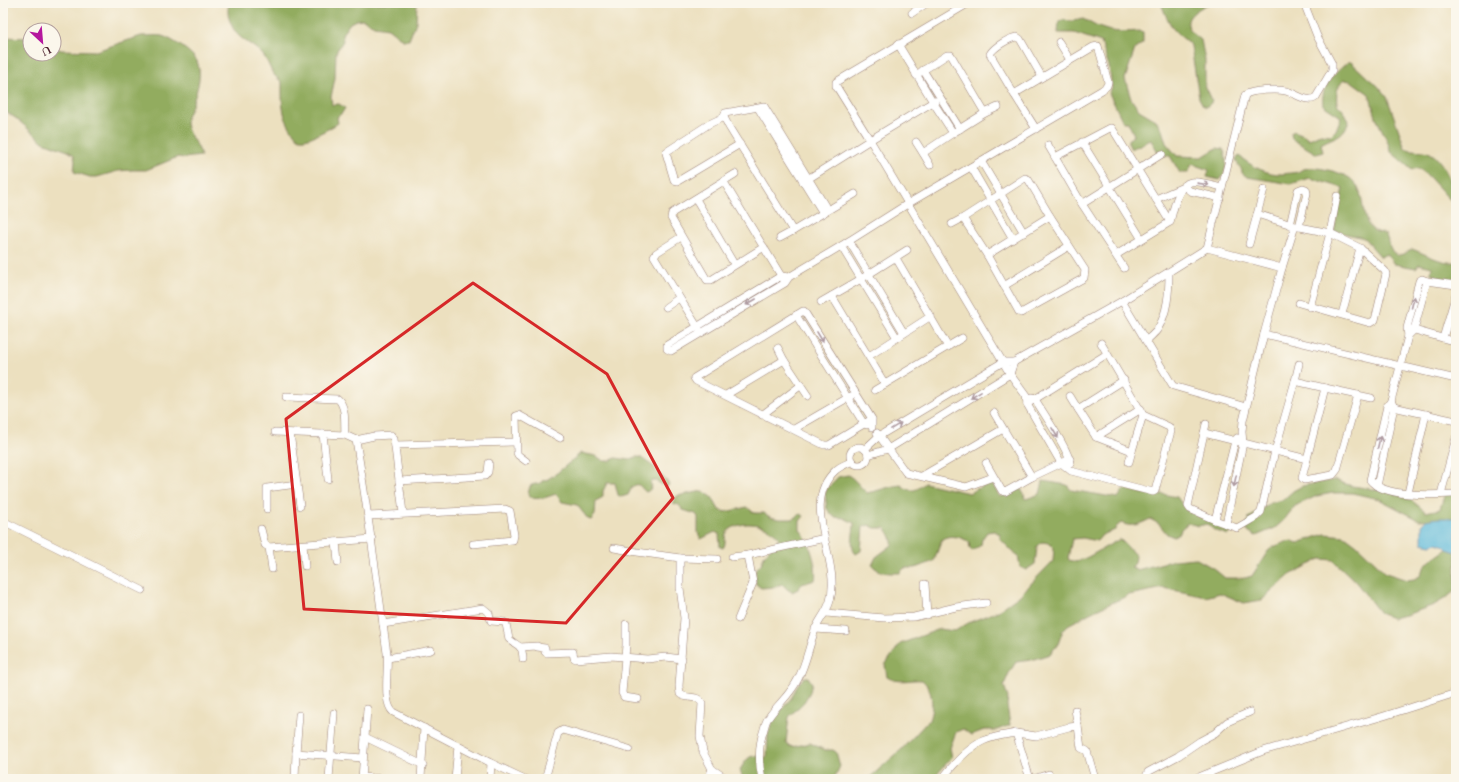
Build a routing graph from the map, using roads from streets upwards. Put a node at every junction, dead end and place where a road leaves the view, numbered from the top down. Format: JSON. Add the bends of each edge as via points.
{"nodes":[{"id":1,"x":927,"y":3,"type":"edge"},
{"id":2,"x":969,"y":3,"type":"edge"},
{"id":3,"x":1304,"y":3,"type":"edge"},
{"id":4,"x":960,"y":5,"type":"edge"},
{"id":5,"x":912,"y":13,"type":"dead end"},
{"id":6,"x":1059,"y":42,"type":"dead end"},
{"id":7,"x":898,"y":44,"type":"junction"},
{"id":8,"x":1070,"y":60,"type":"junction"},
{"id":9,"x":923,"y":70,"type":"junction"},
{"id":10,"x":916,"y":75,"type":"junction"},
{"id":11,"x":1042,"y":77,"type":"junction"},
{"id":12,"x":1014,"y":94,"type":"junction"},
{"id":13,"x":940,"y":98,"type":"junction"},
{"id":14,"x":933,"y":102,"type":"junction"},
{"id":15,"x":998,"y":107,"type":"dead end"},
{"id":16,"x":985,"y":113,"type":"junction"},
{"id":17,"x":724,"y":117,"type":"junction"},
{"id":18,"x":960,"y":129,"type":"junction"},
{"id":19,"x":1036,"y":129,"type":"junction"},
{"id":20,"x":952,"y":133,"type":"junction"},
{"id":21,"x":870,"y":140,"type":"junction"},
{"id":22,"x":916,"y":142,"type":"dead end"},
{"id":23,"x":1082,"y":142,"type":"junction"},
{"id":24,"x":740,"y":144,"type":"junction"},
{"id":25,"x":1048,"y":145,"type":"dead end"},
{"id":26,"x":923,"y":153,"type":"junction"},
{"id":27,"x":1162,"y":154,"type":"dead end"},
{"id":28,"x":1055,"y":157,"type":"junction"},
{"id":29,"x":981,"y":161,"type":"junction"},
{"id":30,"x":930,"y":165,"type":"dead end"},
{"id":31,"x":971,"y":167,"type":"junction"},
{"id":32,"x":1137,"y":169,"type":"junction"},
{"id":33,"x":735,"y":174,"type":"dead end"},
{"id":34,"x":806,"y":180,"type":"junction"},
{"id":35,"x":724,"y":182,"type":"junction"},
{"id":36,"x":1109,"y":186,"type":"junction"},
{"id":37,"x":1222,"y":186,"type":"junction"},
{"id":38,"x":1183,"y":187,"type":"junction"},
{"id":39,"x":1264,"y":189,"type":"dead end"},
{"id":40,"x":855,"y":194,"type":"dead end"},
{"id":41,"x":1000,"y":194,"type":"junction"},
{"id":42,"x":1337,"y":196,"type":"dead end"},
{"id":43,"x":1220,"y":198,"type":"junction"},
{"id":44,"x":696,"y":199,"type":"junction"},
{"id":45,"x":1156,"y":199,"type":"junction"},
{"id":46,"x":991,"y":200,"type":"junction"},
{"id":47,"x":909,"y":203,"type":"junction"},
{"id":48,"x":1082,"y":204,"type":"junction"},
{"id":49,"x":825,"y":211,"type":"junction"},
{"id":50,"x":1257,"y":214,"type":"junction"},
{"id":51,"x":1050,"y":216,"type":"junction"},
{"id":52,"x":963,"y":218,"type":"junction"},
{"id":53,"x":1170,"y":222,"type":"junction"},
{"id":54,"x":952,"y":224,"type":"dead end"},
{"id":55,"x":1295,"y":226,"type":"junction"},
{"id":56,"x":793,"y":231,"type":"junction"},
{"id":57,"x":1024,"y":233,"type":"junction"},
{"id":58,"x":1330,"y":234,"type":"junction"},
{"id":59,"x":681,"y":236,"type":"junction"},
{"id":60,"x":780,"y":238,"type":"dead end"},
{"id":61,"x":1141,"y":238,"type":"junction"},
{"id":62,"x":1013,"y":239,"type":"junction"},
{"id":63,"x":849,"y":241,"type":"junction"},
{"id":64,"x":1249,"y":244,"type":"dead end"},
{"id":65,"x":841,"y":246,"type":"junction"},
{"id":66,"x":1069,"y":246,"type":"junction"},
{"id":67,"x":764,"y":247,"type":"junction"},
{"id":68,"x":1207,"y":248,"type":"junction"},
{"id":69,"x":1360,"y":248,"type":"junction"},
{"id":70,"x":907,"y":250,"type":"dead end"},
{"id":71,"x":986,"y":255,"type":"junction"},
{"id":72,"x":1116,"y":255,"type":"junction"},
{"id":73,"x":896,"y":258,"type":"junction"},
{"id":74,"x":734,"y":264,"type":"junction"},
{"id":75,"x":1124,"y":268,"type":"dead end"},
{"id":76,"x":1282,"y":268,"type":"junction"},
{"id":77,"x":1169,"y":272,"type":"junction"},
{"id":78,"x":869,"y":274,"type":"junction"},
{"id":79,"x":785,"y":279,"type":"junction"},
{"id":80,"x":861,"y":279,"type":"junction"},
{"id":81,"x":1456,"y":285,"type":"edge"},
{"id":82,"x":1004,"y":286,"type":"junction"},
{"id":83,"x":1456,"y":294,"type":"edge"},
{"id":84,"x":832,"y":296,"type":"junction"},
{"id":85,"x":679,"y":298,"type":"junction"},
{"id":86,"x":1122,"y":301,"type":"junction"},
{"id":87,"x":821,"y":302,"type":"dead end"},
{"id":88,"x":1298,"y":304,"type":"dead end"},
{"id":89,"x":666,"y":307,"type":"dead end"},
{"id":90,"x":1310,"y":307,"type":"junction"},
{"id":91,"x":1342,"y":314,"type":"junction"},
{"id":92,"x":931,"y":316,"type":"junction"},
{"id":93,"x":1410,"y":329,"type":"junction"},
{"id":94,"x":904,"y":333,"type":"junction"},
{"id":95,"x":1264,"y":334,"type":"junction"},
{"id":96,"x":897,"y":338,"type":"junction"},
{"id":97,"x":962,"y":338,"type":"dead end"},
{"id":98,"x":1443,"y":338,"type":"junction"},
{"id":99,"x":1146,"y":341,"type":"junction"},
{"id":100,"x":1456,"y":342,"type":"edge"},
{"id":101,"x":1101,"y":343,"type":"dead end"},
{"id":102,"x":948,"y":346,"type":"junction"},
{"id":103,"x":778,"y":348,"type":"dead end"},
{"id":104,"x":1107,"y":354,"type":"junction"},
{"id":105,"x":869,"y":356,"type":"junction"},
{"id":106,"x":784,"y":360,"type":"junction"},
{"id":107,"x":1003,"y":362,"type":"junction"},
{"id":108,"x":1014,"y":362,"type":"junction"},
{"id":109,"x":1299,"y":364,"type":"dead end"},
{"id":110,"x":1400,"y":366,"type":"junction"},
{"id":111,"x":1010,"y":374,"type":"junction"},
{"id":112,"x":1456,"y":379,"type":"edge"},
{"id":113,"x":1124,"y":380,"type":"junction"},
{"id":114,"x":1295,"y":381,"type":"junction"},
{"id":115,"x":885,"y":384,"type":"junction"},
{"id":116,"x":800,"y":386,"type":"junction"},
{"id":117,"x":1325,"y":388,"type":"junction"},
{"id":118,"x":875,"y":390,"type":"dead end"},
{"id":119,"x":726,"y":395,"type":"junction"},
{"id":120,"x":852,"y":395,"type":"junction"},
{"id":121,"x":1358,"y":395,"type":"junction"},
{"id":122,"x":808,"y":396,"type":"dead end"},
{"id":123,"x":1026,"y":396,"type":"junction"},
{"id":124,"x":1070,"y":396,"type":"dead end"},
{"id":125,"x":286,"y":397,"type":"dead end"},
{"id":126,"x":1372,"y":398,"type":"dead end"},
{"id":127,"x":1035,"y":399,"type":"junction"},
{"id":128,"x":1027,"y":404,"type":"junction"},
{"id":129,"x":1391,"y":405,"type":"junction"},
{"id":130,"x":1246,"y":407,"type":"junction"},
{"id":131,"x":1078,"y":409,"type":"junction"},
{"id":132,"x":1142,"y":412,"type":"junction"},
{"id":133,"x":994,"y":413,"type":"dead end"},
{"id":134,"x":762,"y":414,"type":"junction"},
{"id":135,"x":1426,"y":414,"type":"junction"},
{"id":136,"x":872,"y":419,"type":"junction"},
{"id":137,"x":1456,"y":421,"type":"edge"},
{"id":138,"x":864,"y":424,"type":"junction"},
{"id":139,"x":1206,"y":424,"type":"dead end"},
{"id":140,"x":872,"y":427,"type":"junction"},
{"id":141,"x":794,"y":429,"type":"junction"},
{"id":142,"x":1003,"y":429,"type":"junction"},
{"id":143,"x":275,"y":432,"type":"dead end"},
{"id":144,"x":1242,"y":432,"type":"junction"},
{"id":145,"x":290,"y":433,"type":"junction"},
{"id":146,"x":1204,"y":433,"type":"junction"},
{"id":147,"x":323,"y":434,"type":"junction"},
{"id":148,"x":345,"y":435,"type":"junction"},
{"id":149,"x":879,"y":436,"type":"junction"},
{"id":150,"x":560,"y":438,"type":"dead end"},
{"id":151,"x":1096,"y":438,"type":"junction"},
{"id":152,"x":1456,"y":438,"type":"edge"},
{"id":153,"x":356,"y":440,"type":"junction"},
{"id":154,"x":1235,"y":441,"type":"junction"},
{"id":155,"x":516,"y":442,"type":"junction"},
{"id":156,"x":1243,"y":443,"type":"junction"},
{"id":157,"x":395,"y":445,"type":"junction"},
{"id":158,"x":888,"y":449,"type":"junction"},
{"id":159,"x":1132,"y":450,"type":"junction"},
{"id":160,"x":1275,"y":451,"type":"junction"},
{"id":161,"x":866,"y":452,"type":"junction"},
{"id":162,"x":1070,"y":459,"type":"junction"},
{"id":163,"x":1307,"y":459,"type":"junction"},
{"id":164,"x":526,"y":460,"type":"dead end"},
{"id":165,"x":852,"y":461,"type":"junction"},
{"id":166,"x":1129,"y":462,"type":"dead end"},
{"id":167,"x":489,"y":463,"type":"dead end"},
{"id":168,"x":986,"y":463,"type":"dead end"},
{"id":169,"x":1061,"y":463,"type":"junction"},
{"id":170,"x":1071,"y":471,"type":"junction"},
{"id":171,"x":922,"y":476,"type":"junction"},
{"id":172,"x":993,"y":477,"type":"junction"},
{"id":173,"x":1032,"y":477,"type":"junction"},
{"id":174,"x":328,"y":479,"type":"dead end"},
{"id":175,"x":399,"y":481,"type":"junction"},
{"id":176,"x":297,"y":484,"type":"junction"},
{"id":177,"x":1408,"y":493,"type":"junction"},
{"id":178,"x":1441,"y":494,"type":"junction"},
{"id":179,"x":1456,"y":494,"type":"edge"},
{"id":180,"x":300,"y":506,"type":"dead end"},
{"id":181,"x":267,"y":509,"type":"dead end"},
{"id":182,"x":403,"y":513,"type":"junction"},
{"id":183,"x":369,"y":516,"type":"junction"},
{"id":184,"x":1214,"y":520,"type":"junction"},
{"id":185,"x":4,"y":521,"type":"edge"},
{"id":186,"x":1226,"y":524,"type":"junction"},
{"id":187,"x":261,"y":530,"type":"dead end"},
{"id":188,"x":825,"y":538,"type":"junction"},
{"id":189,"x":3,"y":539,"type":"edge"},
{"id":190,"x":372,"y":539,"type":"junction"},
{"id":191,"x":336,"y":542,"type":"junction"},
{"id":192,"x":473,"y":544,"type":"dead end"},
{"id":193,"x":303,"y":545,"type":"junction"},
{"id":194,"x":269,"y":547,"type":"junction"},
{"id":195,"x":614,"y":548,"type":"dead end"},
{"id":196,"x":748,"y":555,"type":"junction"},
{"id":197,"x":732,"y":557,"type":"dead end"},
{"id":198,"x":680,"y":558,"type":"junction"},
{"id":199,"x":717,"y":559,"type":"dead end"},
{"id":200,"x":338,"y":562,"type":"dead end"},
{"id":201,"x":305,"y":566,"type":"dead end"},
{"id":202,"x":272,"y":569,"type":"dead end"},
{"id":203,"x":925,"y":584,"type":"dead end"},
{"id":204,"x":142,"y":590,"type":"dead end"},
{"id":205,"x":986,"y":603,"type":"dead end"},
{"id":206,"x":826,"y":613,"type":"junction"},
{"id":207,"x":927,"y":615,"type":"junction"},
{"id":208,"x":738,"y":619,"type":"dead end"},
{"id":209,"x":383,"y":624,"type":"junction"},
{"id":210,"x":626,"y":624,"type":"dead end"},
{"id":211,"x":816,"y":629,"type":"junction"},
{"id":212,"x":846,"y":631,"type":"dead end"},
{"id":213,"x":520,"y":647,"type":"junction"},
{"id":214,"x":431,"y":650,"type":"dead end"},
{"id":215,"x":388,"y":658,"type":"junction"},
{"id":216,"x":625,"y":658,"type":"junction"},
{"id":217,"x":523,"y":659,"type":"dead end"},
{"id":218,"x":682,"y":659,"type":"junction"},
{"id":219,"x":1456,"y":692,"type":"edge"},
{"id":220,"x":638,"y":699,"type":"dead end"},
{"id":221,"x":367,"y":709,"type":"dead end"},
{"id":222,"x":1075,"y":710,"type":"dead end"},
{"id":223,"x":1250,"y":712,"type":"dead end"},
{"id":224,"x":334,"y":713,"type":"dead end"},
{"id":225,"x":299,"y":715,"type":"dead end"},
{"id":226,"x":1078,"y":726,"type":"junction"},
{"id":227,"x":424,"y":728,"type":"junction"},
{"id":228,"x":1016,"y":733,"type":"junction"},
{"id":229,"x":364,"y":737,"type":"junction"},
{"id":230,"x":458,"y":746,"type":"junction"},
{"id":231,"x":628,"y":749,"type":"dead end"},
{"id":232,"x":296,"y":753,"type":"junction"},
{"id":233,"x":331,"y":755,"type":"junction"},
{"id":234,"x":363,"y":758,"type":"junction"},
{"id":235,"x":491,"y":763,"type":"junction"},
{"id":236,"x":423,"y":765,"type":"junction"},
{"id":237,"x":712,"y":769,"type":"junction"},
{"id":238,"x":362,"y":778,"type":"edge"},
{"id":239,"x":295,"y":779,"type":"edge"},
{"id":240,"x":329,"y":779,"type":"edge"},
{"id":241,"x":384,"y":779,"type":"edge"},
{"id":242,"x":421,"y":779,"type":"edge"},
{"id":243,"x":455,"y":779,"type":"edge"},
{"id":244,"x":490,"y":779,"type":"edge"},
{"id":245,"x":525,"y":779,"type":"edge"},
{"id":246,"x":545,"y":779,"type":"edge"},
{"id":247,"x":708,"y":779,"type":"edge"},
{"id":248,"x":727,"y":779,"type":"edge"},
{"id":249,"x":762,"y":779,"type":"edge"},
{"id":250,"x":942,"y":779,"type":"edge"},
{"id":251,"x":1031,"y":779,"type":"edge"},
{"id":252,"x":1052,"y":779,"type":"edge"},
{"id":253,"x":1095,"y":779,"type":"edge"},
{"id":254,"x":1145,"y":779,"type":"edge"},
{"id":255,"x":1194,"y":779,"type":"edge"}],
"edges":[{"from":1,"to":5,"type":"street"},
{"from":2,"to":4,"type":"street"},
{"from":3,"to":37,"type":"street","via":[[1331,62],[1332,70],[1313,100],[1286,91],[1271,90],[1245,95]]},
{"from":4,"to":7,"type":"street"},
{"from":6,"to":8,"type":"street"},
{"from":7,"to":10,"type":"street"},
{"from":7,"to":21,"type":"street","via":[[836,82],[838,90]]},
{"from":8,"to":11,"type":"street"},
{"from":8,"to":19,"type":"street","via":[[1098,46],[1108,84]]},
{"from":9,"to":10,"type":"street"},
{"from":9,"to":13,"type":"street"},
{"from":9,"to":16,"type":"street","via":[[951,55]]},
{"from":10,"to":14,"type":"street"},
{"from":11,"to":12,"type":"street"},
{"from":11,"to":12,"type":"street","via":[[1020,40],[1013,37],[990,54]]},
{"from":12,"to":19,"type":"street"},
{"from":13,"to":14,"type":"street"},
{"from":13,"to":18,"type":"street"},
{"from":14,"to":20,"type":"street"},
{"from":14,"to":21,"type":"street"},
{"from":15,"to":16,"type":"street"},
{"from":16,"to":18,"type":"street"},
{"from":17,"to":24,"type":"street"},
{"from":17,"to":24,"type":"street","via":[[666,152],[674,180],[678,181]]},
{"from":17,"to":34,"type":"street","via":[[726,112],[764,106]]},
{"from":18,"to":20,"type":"street"},
{"from":19,"to":29,"type":"street"},
{"from":20,"to":26,"type":"street"},
{"from":21,"to":34,"type":"street"},
{"from":21,"to":47,"type":"street"},
{"from":22,"to":26,"type":"street"},
{"from":23,"to":28,"type":"street"},
{"from":23,"to":32,"type":"street","via":[[1111,128]]},
{"from":23,"to":36,"type":"street"},
{"from":24,"to":56,"type":"street"},
{"from":25,"to":28,"type":"street"},
{"from":26,"to":30,"type":"street"},
{"from":27,"to":32,"type":"street"},
{"from":28,"to":48,"type":"street"},
{"from":29,"to":31,"type":"street"},
{"from":29,"to":41,"type":"street"},
{"from":31,"to":46,"type":"street"},
{"from":31,"to":47,"type":"street"},
{"from":32,"to":36,"type":"street"},
{"from":32,"to":45,"type":"street"},
{"from":33,"to":35,"type":"street"},
{"from":34,"to":49,"type":"street"},
{"from":35,"to":44,"type":"street"},
{"from":35,"to":67,"type":"street"},
{"from":36,"to":48,"type":"street"},
{"from":36,"to":61,"type":"street"},
{"from":38,"to":37,"type":"street","one_way":true,"via":[[1192,182]]},
{"from":37,"to":43,"type":"street"},
{"from":38,"to":43,"type":"street"},
{"from":38,"to":45,"type":"street"},
{"from":38,"to":53,"type":"street"},
{"from":39,"to":50,"type":"street"},
{"from":40,"to":49,"type":"street"},
{"from":41,"to":46,"type":"street"},
{"from":41,"to":51,"type":"street","via":[[1025,178],[1028,179]]},
{"from":41,"to":57,"type":"street"},
{"from":42,"to":58,"type":"street"},
{"from":43,"to":68,"type":"street"},
{"from":44,"to":59,"type":"street","via":[[671,215]]},
{"from":44,"to":74,"type":"street"},
{"from":45,"to":53,"type":"street"},
{"from":46,"to":52,"type":"street"},
{"from":46,"to":62,"type":"street"},
{"from":47,"to":63,"type":"street"},
{"from":47,"to":107,"type":"street"},
{"from":48,"to":72,"type":"street"},
{"from":49,"to":56,"type":"street"},
{"from":50,"to":55,"type":"street"},
{"from":50,"to":64,"type":"street"},
{"from":51,"to":57,"type":"street"},
{"from":51,"to":66,"type":"street"},
{"from":52,"to":54,"type":"street"},
{"from":52,"to":71,"type":"street"},
{"from":53,"to":61,"type":"street"},
{"from":55,"to":58,"type":"street"},
{"from":55,"to":76,"type":"street"},
{"from":56,"to":60,"type":"street"},
{"from":57,"to":62,"type":"street"},
{"from":58,"to":69,"type":"street"},
{"from":58,"to":90,"type":"street"},
{"from":59,"to":74,"type":"street","via":[[706,280],[711,280]]},
{"from":59,"to":85,"type":"street","via":[[654,256]]},
{"from":61,"to":72,"type":"street"},
{"from":62,"to":71,"type":"street"},
{"from":63,"to":65,"type":"street"},
{"from":63,"to":78,"type":"street"},
{"from":65,"to":79,"type":"street"},
{"from":65,"to":80,"type":"street"},
{"from":66,"to":82,"type":"street"},
{"from":66,"to":82,"type":"street","via":[[1084,270],[1084,278],[1021,313]]},
{"from":67,"to":74,"type":"street"},
{"from":67,"to":79,"type":"street"},
{"from":68,"to":76,"type":"street"},
{"from":68,"to":77,"type":"street"},
{"from":69,"to":91,"type":"street"},
{"from":69,"to":91,"type":"street","via":[[1386,274],[1375,320],[1370,323]]},
{"from":70,"to":73,"type":"street"},
{"from":71,"to":82,"type":"street"},
{"from":72,"to":75,"type":"street"},
{"from":73,"to":78,"type":"street"},
{"from":73,"to":92,"type":"street"},
{"from":76,"to":95,"type":"street"},
{"from":77,"to":86,"type":"street"},
{"from":77,"to":99,"type":"street","via":[[1169,292],[1164,314],[1157,331]]},
{"from":78,"to":80,"type":"street"},
{"from":78,"to":94,"type":"street"},
{"from":79,"to":85,"type":"street","via":[[699,329]]},
{"from":80,"to":84,"type":"street"},
{"from":80,"to":96,"type":"street"},
{"from":81,"to":93,"type":"street","via":[[1422,279],[1419,281]]},
{"from":83,"to":98,"type":"street"},
{"from":84,"to":87,"type":"street"},
{"from":84,"to":105,"type":"street"},
{"from":85,"to":89,"type":"street"},
{"from":86,"to":99,"type":"street"},
{"from":86,"to":108,"type":"street"},
{"from":88,"to":90,"type":"street"},
{"from":90,"to":91,"type":"street"},
{"from":92,"to":94,"type":"street"},
{"from":92,"to":102,"type":"street"},
{"from":93,"to":98,"type":"street"},
{"from":93,"to":110,"type":"street"},
{"from":94,"to":96,"type":"street"},
{"from":95,"to":110,"type":"street"},
{"from":95,"to":130,"type":"street"},
{"from":96,"to":105,"type":"street"},
{"from":97,"to":102,"type":"street"},
{"from":98,"to":100,"type":"street"},
{"from":99,"to":130,"type":"street","via":[[1173,386]]},
{"from":101,"to":104,"type":"street"},
{"from":102,"to":115,"type":"street"},
{"from":103,"to":106,"type":"street"},
{"from":104,"to":113,"type":"street"},
{"from":104,"to":127,"type":"street"},
{"from":105,"to":115,"type":"street"},
{"from":106,"to":116,"type":"street"},
{"from":106,"to":119,"type":"street"},
{"from":107,"to":108,"type":"street"},
{"from":107,"to":111,"type":"street"},
{"from":149,"to":107,"type":"street","one_way":true},
{"from":108,"to":111,"type":"street"},
{"from":109,"to":114,"type":"street"},
{"from":110,"to":112,"type":"street"},
{"from":110,"to":129,"type":"street"},
{"from":111,"to":123,"type":"street"},
{"from":111,"to":158,"type":"street","one_way":true},
{"from":113,"to":131,"type":"street"},
{"from":113,"to":132,"type":"street"},
{"from":114,"to":117,"type":"street"},
{"from":114,"to":160,"type":"street"},
{"from":115,"to":118,"type":"street"},
{"from":116,"to":122,"type":"street"},
{"from":116,"to":134,"type":"street"},
{"from":117,"to":121,"type":"street"},
{"from":117,"to":163,"type":"street"},
{"from":119,"to":120,"type":"street","via":[[694,378],[804,311]]},
{"from":119,"to":134,"type":"street"},
{"from":120,"to":136,"type":"street"},
{"from":120,"to":138,"type":"street"},
{"from":120,"to":141,"type":"street"},
{"from":121,"to":126,"type":"street"},
{"from":121,"to":163,"type":"street","via":[[1336,473],[1304,480],[1302,478]]},
{"from":123,"to":127,"type":"street"},
{"from":123,"to":128,"type":"street"},
{"from":124,"to":131,"type":"street"},
{"from":125,"to":148,"type":"street","via":[[338,399],[342,402],[344,410]]},
{"from":127,"to":128,"type":"street"},
{"from":127,"to":162,"type":"street","one_way":true},
{"from":128,"to":169,"type":"street"},
{"from":129,"to":135,"type":"street"},
{"from":129,"to":177,"type":"street","via":[[1377,486],[1388,491]]},
{"from":130,"to":144,"type":"street"},
{"from":131,"to":151,"type":"street"},
{"from":132,"to":151,"type":"street"},
{"from":132,"to":159,"type":"street"},
{"from":132,"to":170,"type":"street","via":[[1171,430],[1154,491]]},
{"from":133,"to":142,"type":"street"},
{"from":134,"to":141,"type":"street"},
{"from":135,"to":137,"type":"street"},
{"from":135,"to":177,"type":"street"},
{"from":136,"to":138,"type":"street"},
{"from":136,"to":140,"type":"street"},
{"from":138,"to":140,"type":"street"},
{"from":138,"to":141,"type":"street","via":[[826,445]]},
{"from":139,"to":146,"type":"street"},
{"from":140,"to":149,"type":"street"},
{"from":142,"to":171,"type":"street"},
{"from":142,"to":173,"type":"street"},
{"from":143,"to":145,"type":"street"},
{"from":144,"to":154,"type":"street"},
{"from":144,"to":156,"type":"street"},
{"from":145,"to":147,"type":"street"},
{"from":145,"to":176,"type":"street"},
{"from":146,"to":154,"type":"street"},
{"from":146,"to":184,"type":"street","via":[[1188,507]]},
{"from":147,"to":148,"type":"street"},
{"from":147,"to":174,"type":"street"},
{"from":148,"to":153,"type":"street"},
{"from":149,"to":158,"type":"street"},
{"from":149,"to":161,"type":"street"},
{"from":150,"to":155,"type":"street","via":[[517,415]]},
{"from":151,"to":159,"type":"street"},
{"from":152,"to":178,"type":"street"},
{"from":153,"to":157,"type":"street","via":[[391,435]]},
{"from":153,"to":183,"type":"street"},
{"from":154,"to":156,"type":"street"},
{"from":154,"to":184,"type":"street"},
{"from":155,"to":157,"type":"street"},
{"from":155,"to":164,"type":"street","via":[[518,455]]},
{"from":156,"to":160,"type":"street"},
{"from":156,"to":186,"type":"street","one_way":true},
{"from":157,"to":175,"type":"street"},
{"from":158,"to":161,"type":"street"},
{"from":158,"to":171,"type":"street","via":[[905,472]]},
{"from":159,"to":166,"type":"street"},
{"from":160,"to":163,"type":"street"},
{"from":160,"to":186,"type":"street","via":[[1259,515],[1237,528]]},
{"from":161,"to":165,"type":"street","via":[[868,459],[863,464],[855,464]]},
{"from":161,"to":165,"type":"street","via":[[860,447],[854,449],[850,457]]},
{"from":162,"to":169,"type":"street"},
{"from":162,"to":170,"type":"street"},
{"from":165,"to":188,"type":"street","via":[[837,469],[826,481],[820,515]]},
{"from":167,"to":175,"type":"street","via":[[485,476]]},
{"from":168,"to":172,"type":"street"},
{"from":169,"to":170,"type":"street"},
{"from":169,"to":173,"type":"street"},
{"from":171,"to":172,"type":"street","via":[[966,488]]},
{"from":172,"to":173,"type":"street","via":[[1005,492]]},
{"from":175,"to":182,"type":"street"},
{"from":176,"to":180,"type":"street"},
{"from":176,"to":181,"type":"street","via":[[267,488]]},
{"from":177,"to":178,"type":"street"},
{"from":178,"to":179,"type":"street"},
{"from":182,"to":183,"type":"street"},
{"from":182,"to":192,"type":"street","via":[[505,509],[510,511],[514,535],[512,540]]},
{"from":183,"to":190,"type":"street"},
{"from":184,"to":186,"type":"street"},
{"from":185,"to":189,"type":"street"},
{"from":185,"to":204,"type":"street"},
{"from":187,"to":194,"type":"street","via":[[265,545]]},
{"from":188,"to":196,"type":"street"},
{"from":188,"to":206,"type":"street","via":[[832,589]]},
{"from":190,"to":191,"type":"street"},
{"from":190,"to":209,"type":"street"},
{"from":191,"to":193,"type":"street"},
{"from":191,"to":200,"type":"street"},
{"from":193,"to":194,"type":"street"},
{"from":193,"to":201,"type":"street"},
{"from":194,"to":202,"type":"street"},
{"from":195,"to":198,"type":"street"},
{"from":196,"to":197,"type":"street"},
{"from":196,"to":208,"type":"street","via":[[753,583]]},
{"from":198,"to":199,"type":"street"},
{"from":198,"to":218,"type":"street","via":[[684,618]]},
{"from":203,"to":207,"type":"street"},
{"from":205,"to":207,"type":"street","via":[[956,607]]},
{"from":206,"to":207,"type":"street","via":[[884,618],[914,618]]},
{"from":206,"to":211,"type":"street"},
{"from":209,"to":213,"type":"street","via":[[483,608],[489,613],[491,621],[506,624],[510,639]]},
{"from":209,"to":215,"type":"street"},
{"from":210,"to":216,"type":"street"},
{"from":211,"to":212,"type":"street"},
{"from":211,"to":249,"type":"street","via":[[799,678],[768,718],[760,742],[758,760]]},
{"from":213,"to":216,"type":"street","via":[[545,648],[547,653],[573,652],[576,659],[611,656]]},
{"from":213,"to":217,"type":"street"},
{"from":214,"to":215,"type":"street"},
{"from":215,"to":227,"type":"street","via":[[386,692],[390,710]]},
{"from":216,"to":218,"type":"street"},
{"from":216,"to":220,"type":"street","via":[[622,693],[624,697]]},
{"from":218,"to":237,"type":"street","via":[[680,694],[700,699],[702,703],[700,736],[703,752]]},
{"from":219,"to":255,"type":"street","via":[[1263,751]]},
{"from":221,"to":229,"type":"street"},
{"from":222,"to":226,"type":"street"},
{"from":223,"to":254,"type":"street","via":[[1227,722],[1215,733],[1148,772]]},
{"from":224,"to":233,"type":"street"},
{"from":225,"to":232,"type":"street"},
{"from":226,"to":228,"type":"street","via":[[1036,736]]},
{"from":226,"to":253,"type":"street","via":[[1081,748],[1088,751]]},
{"from":227,"to":230,"type":"street"},
{"from":227,"to":236,"type":"street"},
{"from":228,"to":250,"type":"street","via":[[982,741],[955,763]]},
{"from":228,"to":251,"type":"street"},
{"from":229,"to":234,"type":"street"},
{"from":229,"to":236,"type":"street"},
{"from":230,"to":235,"type":"street"},
{"from":230,"to":243,"type":"street"},
{"from":231,"to":246,"type":"street","via":[[563,730],[558,733]]},
{"from":232,"to":233,"type":"street"},
{"from":232,"to":239,"type":"street"},
{"from":233,"to":234,"type":"street"},
{"from":233,"to":240,"type":"street"},
{"from":234,"to":238,"type":"street"},
{"from":235,"to":244,"type":"street"},
{"from":235,"to":245,"type":"street"},
{"from":236,"to":242,"type":"street"},
{"from":237,"to":247,"type":"street"},
{"from":237,"to":248,"type":"street"},
{"from":238,"to":241,"type":"street"},
{"from":251,"to":252,"type":"street","via":[[1049,774]]}]}
